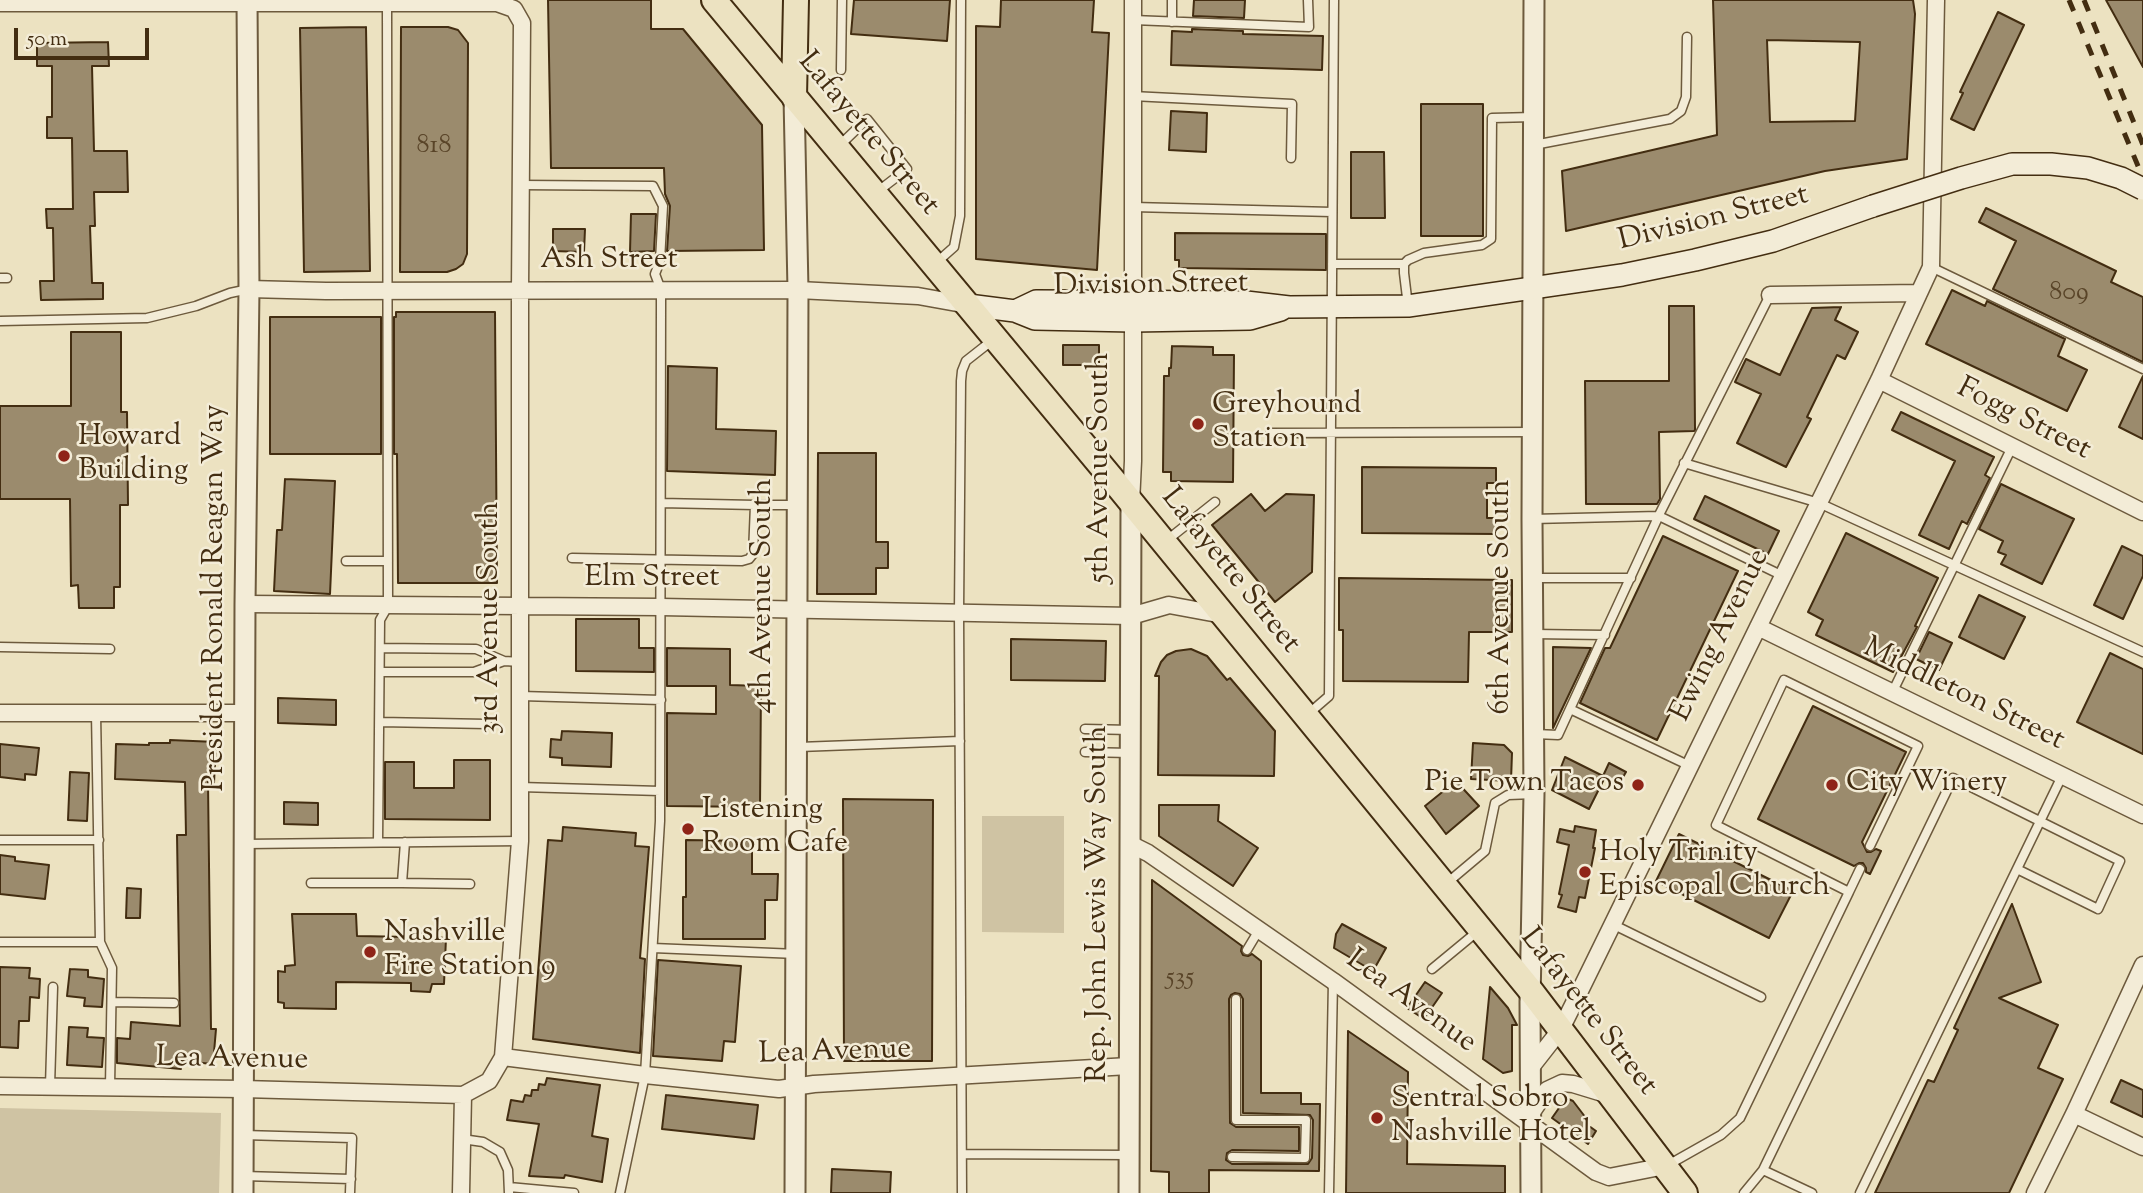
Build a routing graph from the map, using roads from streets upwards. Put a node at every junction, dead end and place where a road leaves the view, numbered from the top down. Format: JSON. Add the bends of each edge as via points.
{"nodes":[{"id":1,"x":714,"y":0,"type":"edge"},
{"id":2,"x":796,"y":0,"type":"edge"},
{"id":3,"x":1133,"y":0,"type":"edge"},
{"id":4,"x":1534,"y":0,"type":"edge"},
{"id":5,"x":1936,"y":0,"type":"edge"},
{"id":6,"x":79,"y":1,"type":"edge"},
{"id":7,"x":1,"y":2,"type":"edge"},
{"id":8,"x":136,"y":2,"type":"edge"},
{"id":9,"x":247,"y":2,"type":"edge"},
{"id":10,"x":508,"y":3,"type":"edge"},
{"id":11,"x":794,"y":97,"type":"junction"},
{"id":12,"x":2143,"y":189,"type":"edge"},
{"id":13,"x":1534,"y":287,"type":"junction"},
{"id":14,"x":249,"y":289,"type":"junction"},
{"id":15,"x":520,"y":290,"type":"junction"},
{"id":16,"x":798,"y":290,"type":"junction"},
{"id":17,"x":1919,"y":293,"type":"junction"},
{"id":18,"x":1770,"y":295,"type":"road end"},
{"id":19,"x":968,"y":306,"type":"junction"},
{"id":20,"x":1133,"y":311,"type":"junction"},
{"id":21,"x":1879,"y":380,"type":"junction"},
{"id":22,"x":1131,"y":503,"type":"junction"},
{"id":23,"x":2143,"y":512,"type":"edge"},
{"id":24,"x":245,"y":604,"type":"junction"},
{"id":25,"x":520,"y":607,"type":"junction"},
{"id":26,"x":796,"y":609,"type":"junction"},
{"id":27,"x":1223,"y":615,"type":"junction"},
{"id":28,"x":1131,"y":616,"type":"junction"},
{"id":29,"x":1758,"y":627,"type":"junction"},
{"id":30,"x":0,"y":713,"type":"edge"},
{"id":31,"x":246,"y":713,"type":"junction"},
{"id":32,"x":2143,"y":816,"type":"edge"},
{"id":33,"x":1130,"y":844,"type":"junction"},
{"id":34,"x":2143,"y":965,"type":"edge"},
{"id":35,"x":1531,"y":991,"type":"junction"},
{"id":36,"x":1561,"y":1030,"type":"junction"},
{"id":37,"x":503,"y":1057,"type":"junction"},
{"id":38,"x":1129,"y":1066,"type":"junction"},
{"id":39,"x":1532,"y":1066,"type":"junction"},
{"id":40,"x":0,"y":1086,"type":"edge"},
{"id":41,"x":797,"y":1088,"type":"junction"},
{"id":42,"x":243,"y":1089,"type":"junction"},
{"id":43,"x":463,"y":1095,"type":"junction"},
{"id":44,"x":1611,"y":1096,"type":"junction"},
{"id":45,"x":2074,"y":1114,"type":"junction"},
{"id":46,"x":1532,"y":1118,"type":"junction"},
{"id":47,"x":2143,"y":1147,"type":"edge"},
{"id":48,"x":1665,"y":1166,"type":"junction"},
{"id":49,"x":243,"y":1184,"type":"edge"},
{"id":50,"x":461,"y":1193,"type":"edge"},
{"id":51,"x":795,"y":1193,"type":"edge"},
{"id":52,"x":1129,"y":1193,"type":"edge"},
{"id":53,"x":1531,"y":1193,"type":"edge"},
{"id":54,"x":1685,"y":1193,"type":"edge"},
{"id":55,"x":2035,"y":1193,"type":"edge"}],
"edges":[{"from":1,"to":11,"type":"main road","name":"Lafayette Street"},
{"from":2,"to":11,"type":"main road","name":"4th Avenue South"},
{"from":3,"to":20,"type":"street","name":"5th Avenue South"},
{"from":4,"to":13,"type":"street","name":"6th Avenue South"},
{"from":5,"to":17,"type":"street","name":"Ewing Avenue","via":[[1931,267]]},
{"from":6,"to":7,"type":"street"},
{"from":6,"to":8,"type":"street"},
{"from":8,"to":9,"type":"street"},
{"from":9,"to":10,"type":"street"},
{"from":9,"to":14,"type":"street","name":"President Ronald Reagan Way"},
{"from":10,"to":15,"type":"street","name":"3rd Avenue South","via":[[522,23]]},
{"from":11,"to":16,"type":"street","name":"4th Avenue South"},
{"from":11,"to":19,"type":"main road","name":"Lafayette Street"},
{"from":12,"to":13,"type":"main road","name":"Division Street","bridge":true,"via":[[2088,168],[2012,164],[1773,241],[1622,275]]},
{"from":13,"to":20,"type":"main road","name":"Division Street","via":[[1408,306],[1289,307],[1246,302]]},
{"from":13,"to":35,"type":"street","name":"6th Avenue South"},
{"from":14,"to":15,"type":"street","name":"Ash Street"},
{"from":14,"to":24,"type":"street","name":"President Ronald Reagan Way"},
{"from":15,"to":16,"type":"street","name":"Ash Street"},
{"from":15,"to":25,"type":"street","name":"3rd Avenue South"},
{"from":16,"to":19,"type":"street","name":"Ash Street","via":[[918,296]]},
{"from":16,"to":26,"type":"street","name":"4th Avenue South"},
{"from":17,"to":18,"type":"street"},
{"from":17,"to":21,"type":"street","name":"Ewing Avenue"},
{"from":19,"to":20,"type":"main road","name":"Division Street","via":[[1015,310],[1036,301]]},
{"from":19,"to":22,"type":"main road","name":"Lafayette Street"},
{"from":20,"to":22,"type":"street","name":"5th Avenue South"},
{"from":21,"to":23,"type":"street","name":"Fogg Street"},
{"from":21,"to":29,"type":"street","name":"Ewing Avenue"},
{"from":22,"to":27,"type":"main road","name":"Lafayette Street"},
{"from":22,"to":28,"type":"street","name":"5th Avenue South"},
{"from":24,"to":25,"type":"street","name":"Elm Street"},
{"from":24,"to":31,"type":"street","name":"President Ronald Reagan Way"},
{"from":25,"to":26,"type":"street","name":"Elm Street"},
{"from":25,"to":37,"type":"street","name":"3rd Avenue South","via":[[520,841]]},
{"from":26,"to":28,"type":"street","name":"Elm Street"},
{"from":26,"to":41,"type":"street","name":"4th Avenue South"},
{"from":27,"to":28,"type":"street","name":"Elm Street","via":[[1169,605]]},
{"from":27,"to":35,"type":"main road","name":"Lafayette Street"},
{"from":28,"to":33,"type":"street","name":"Rep. John Lewis Way South"},
{"from":29,"to":32,"type":"street","name":"Middleton Street"},
{"from":29,"to":36,"type":"street","name":"Ewing Avenue"},
{"from":30,"to":31,"type":"street"},
{"from":31,"to":42,"type":"street","name":"President Ronald Reagan Way"},
{"from":33,"to":38,"type":"street","name":"Rep. John Lewis Way South"},
{"from":33,"to":46,"type":"street","name":"Lea Avenue"},
{"from":34,"to":45,"type":"street"},
{"from":35,"to":36,"type":"main road","name":"Lafayette Street"},
{"from":35,"to":39,"type":"street","name":"6th Avenue South"},
{"from":36,"to":39,"type":"street","name":"Ewing Avenue"},
{"from":36,"to":44,"type":"main road","name":"Lafayette Street"},
{"from":37,"to":41,"type":"street","name":"Lea Avenue","via":[[779,1090]]},
{"from":37,"to":43,"type":"street","via":[[489,1081]]},
{"from":38,"to":41,"type":"street","name":"Lea Avenue"},
{"from":38,"to":52,"type":"street","name":"Rep. John Lewis Way South"},
{"from":39,"to":46,"type":"street","name":"6th Avenue South"},
{"from":40,"to":42,"type":"street","name":"Lea Avenue"},
{"from":41,"to":51,"type":"street","name":"4th Avenue South"},
{"from":42,"to":43,"type":"street","name":"Lea Avenue"},
{"from":42,"to":49,"type":"street","name":"President Ronald Reagan Way"},
{"from":43,"to":50,"type":"street"},
{"from":44,"to":46,"type":"street","via":[[1562,1083],[1547,1090]]},
{"from":44,"to":48,"type":"main road","name":"Lafayette Street"},
{"from":45,"to":47,"type":"street"},
{"from":45,"to":55,"type":"street"},
{"from":46,"to":48,"type":"street","name":"Lea Avenue","via":[[1596,1172],[1609,1177]]},
{"from":46,"to":53,"type":"street","name":"6th Avenue South"},
{"from":48,"to":54,"type":"main road","name":"Lafayette Street"}]}
